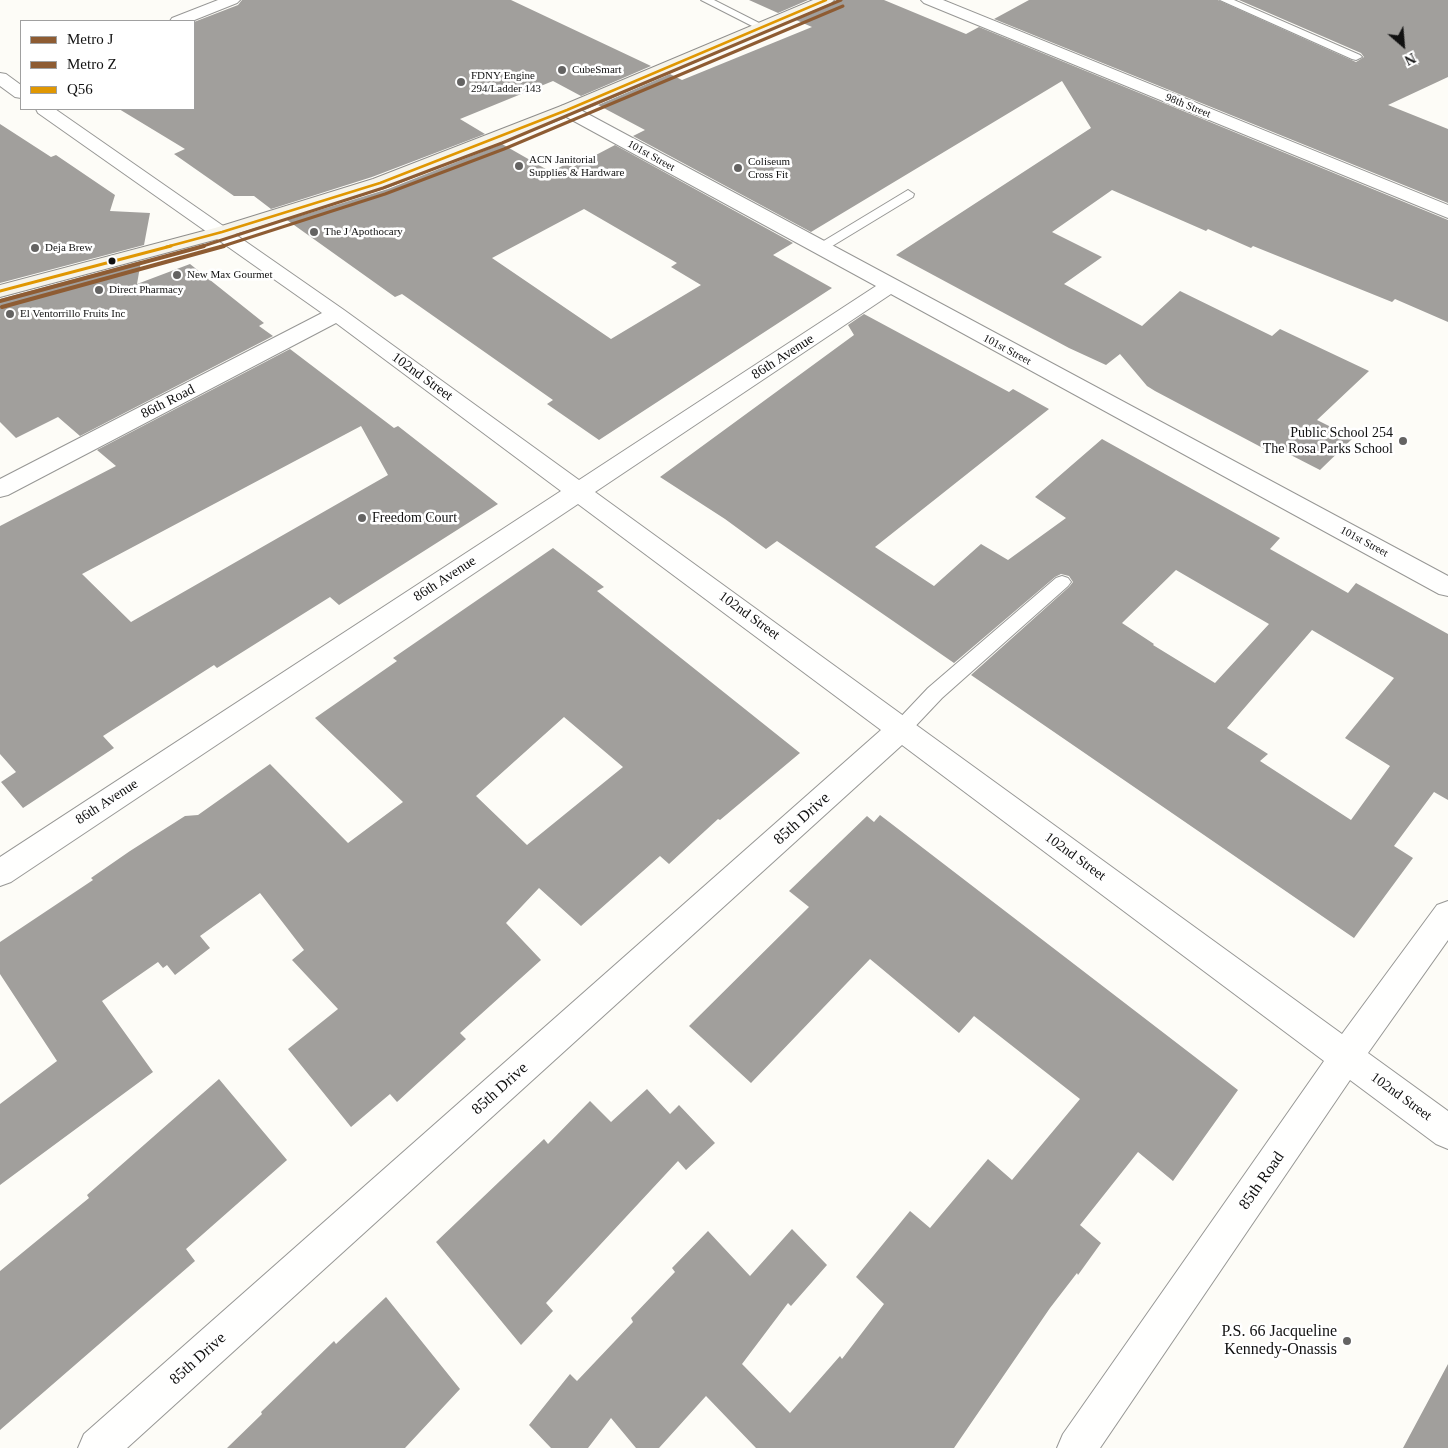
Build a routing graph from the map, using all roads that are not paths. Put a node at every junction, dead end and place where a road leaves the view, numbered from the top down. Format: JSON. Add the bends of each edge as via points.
{"nodes":[{"id":1,"x":232,"y":0,"type":"edge"},
{"id":2,"x":706,"y":0,"type":"edge"},
{"id":3,"x":826,"y":0,"type":"edge"},
{"id":4,"x":929,"y":0,"type":"edge"},
{"id":5,"x":1225,"y":0,"type":"edge"},
{"id":6,"x":181,"y":20,"type":"edge"},
{"id":7,"x":762,"y":26,"type":"junction"},
{"id":8,"x":1356,"y":56,"type":"dead end"},
{"id":9,"x":45,"y":110,"type":"edge"},
{"id":10,"x":567,"y":110,"type":"junction"},
{"id":11,"x":908,"y":194,"type":"dead end"},
{"id":12,"x":1448,"y":212,"type":"edge"},
{"id":13,"x":222,"y":232,"type":"junction"},
{"id":14,"x":819,"y":248,"type":"junction"},
{"id":15,"x":890,"y":286,"type":"junction"},
{"id":16,"x":0,"y":291,"type":"edge"},
{"id":17,"x":337,"y":314,"type":"junction"},
{"id":18,"x":0,"y":489,"type":"edge"},
{"id":19,"x":579,"y":491,"type":"junction"},
{"id":20,"x":1062,"y":582,"type":"dead end"},
{"id":21,"x":1448,"y":587,"type":"edge"},
{"id":22,"x":901,"y":729,"type":"junction"},
{"id":23,"x":0,"y":873,"type":"edge"},
{"id":24,"x":1448,"y":915,"type":"edge"},
{"id":25,"x":1348,"y":1058,"type":"junction"},
{"id":26,"x":1448,"y":1132,"type":"edge"},
{"id":27,"x":98,"y":1448,"type":"edge"},
{"id":28,"x":1078,"y":1448,"type":"edge"}],
"edges":[{"from":1,"to":6,"type":"street"},
{"from":2,"to":7,"type":"lane"},
{"from":3,"to":7,"type":"main road"},
{"from":4,"to":12,"type":"street","name":"98th Street"},
{"from":5,"to":8,"type":"lane"},
{"from":7,"to":10,"type":"main road"},
{"from":9,"to":13,"type":"street","name":"102nd Street"},
{"from":10,"to":13,"type":"main road","via":[[380,182]]},
{"from":10,"to":14,"type":"street","name":"101st Street"},
{"from":11,"to":14,"type":"lane"},
{"from":13,"to":16,"type":"main road"},
{"from":13,"to":17,"type":"street","name":"102nd Street"},
{"from":14,"to":15,"type":"street","name":"101st Street"},
{"from":15,"to":19,"type":"street","name":"86th Avenue"},
{"from":15,"to":21,"type":"street","name":"101st Street"},
{"from":17,"to":18,"type":"street","name":"86th Road"},
{"from":17,"to":19,"type":"street","name":"102nd Street"},
{"from":19,"to":22,"type":"street","name":"102nd Street"},
{"from":19,"to":23,"type":"street","name":"86th Avenue"},
{"from":20,"to":22,"type":"lane","via":[[935,693]]},
{"from":22,"to":25,"type":"street","name":"102nd Street"},
{"from":22,"to":27,"type":"street","name":"85th Drive"},
{"from":24,"to":25,"type":"street","name":"85th Road","via":[[1379,1009]]},
{"from":25,"to":26,"type":"street","name":"102nd Street"},
{"from":25,"to":28,"type":"street","name":"85th Road"}]}
